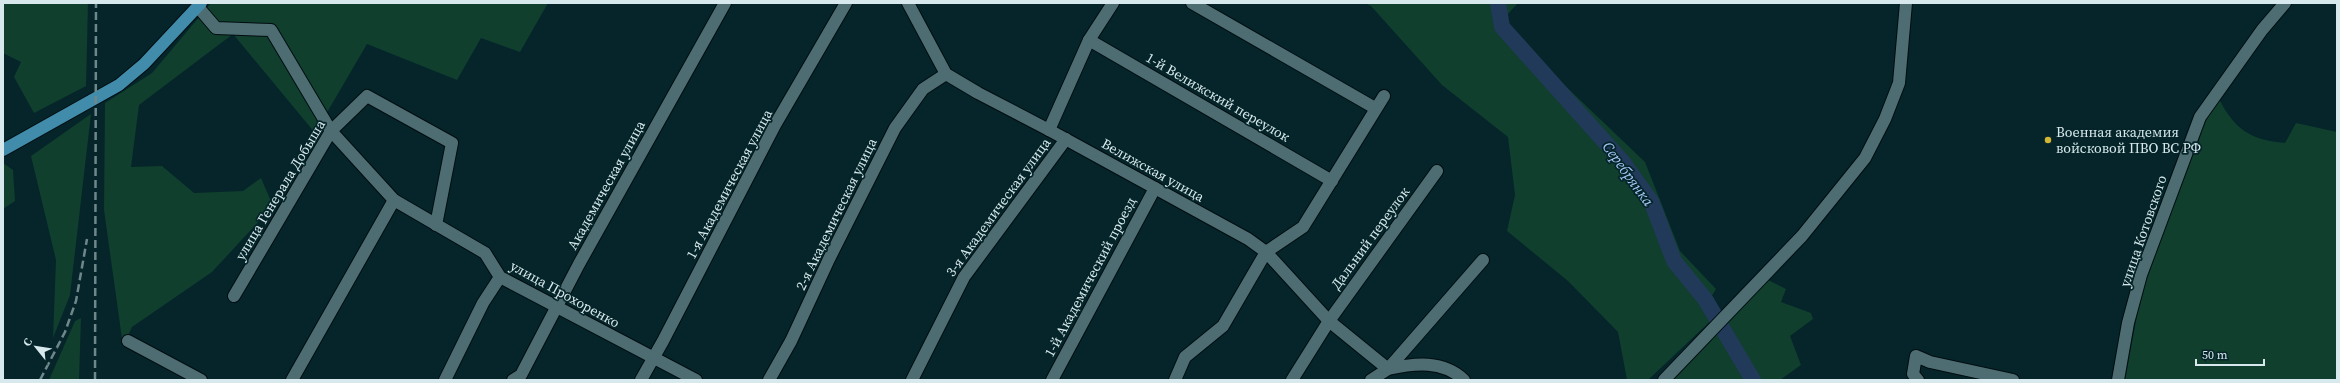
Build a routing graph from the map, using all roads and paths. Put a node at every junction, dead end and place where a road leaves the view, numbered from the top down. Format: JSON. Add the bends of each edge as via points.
{"nodes":[{"id":1,"x":725,"y":3,"type":"edge"},
{"id":2,"x":846,"y":3,"type":"edge"},
{"id":3,"x":908,"y":3,"type":"edge"},
{"id":4,"x":1113,"y":3,"type":"edge"},
{"id":5,"x":1192,"y":3,"type":"edge"},
{"id":6,"x":1906,"y":3,"type":"edge"},
{"id":7,"x":2285,"y":3,"type":"edge"},
{"id":8,"x":200,"y":5,"type":"edge"},
{"id":9,"x":1089,"y":40,"type":"junction"},
{"id":10,"x":946,"y":74,"type":"junction"},
{"id":11,"x":1384,"y":96,"type":"dead end"},
{"id":12,"x":1375,"y":108,"type":"junction"},
{"id":13,"x":1049,"y":130,"type":"junction"},
{"id":14,"x":331,"y":131,"type":"junction"},
{"id":15,"x":1066,"y":139,"type":"junction"},
{"id":16,"x":3,"y":150,"type":"edge"},
{"id":17,"x":1437,"y":171,"type":"dead end"},
{"id":18,"x":1332,"y":181,"type":"junction"},
{"id":19,"x":1155,"y":188,"type":"junction"},
{"id":20,"x":394,"y":200,"type":"junction"},
{"id":21,"x":436,"y":225,"type":"junction"},
{"id":22,"x":1266,"y":252,"type":"junction"},
{"id":23,"x":1483,"y":260,"type":"dead end"},
{"id":24,"x":500,"y":277,"type":"junction"},
{"id":25,"x":234,"y":296,"type":"dead end"},
{"id":26,"x":556,"y":307,"type":"junction"},
{"id":27,"x":1328,"y":321,"type":"junction"},
{"id":28,"x":128,"y":341,"type":"dead end"},
{"id":29,"x":652,"y":357,"type":"junction"},
{"id":30,"x":451,"y":368,"type":"junction"},
{"id":31,"x":1388,"y":369,"type":"junction"},
{"id":32,"x":201,"y":380,"type":"edge"},
{"id":33,"x":292,"y":380,"type":"edge"},
{"id":34,"x":445,"y":380,"type":"edge"},
{"id":35,"x":457,"y":380,"type":"edge"},
{"id":36,"x":513,"y":380,"type":"edge"},
{"id":37,"x":641,"y":380,"type":"edge"},
{"id":38,"x":696,"y":380,"type":"edge"},
{"id":39,"x":770,"y":380,"type":"edge"},
{"id":40,"x":912,"y":380,"type":"edge"},
{"id":41,"x":1052,"y":380,"type":"edge"},
{"id":42,"x":1176,"y":380,"type":"edge"},
{"id":43,"x":1292,"y":380,"type":"edge"},
{"id":44,"x":1371,"y":380,"type":"edge"},
{"id":45,"x":1464,"y":380,"type":"edge"},
{"id":46,"x":1664,"y":380,"type":"edge"},
{"id":47,"x":1918,"y":380,"type":"edge"},
{"id":48,"x":2013,"y":380,"type":"edge"},
{"id":49,"x":2118,"y":380,"type":"edge"}],
"edges":[{"from":1,"to":26,"type":"street","name":"Академическая улица"},
{"from":2,"to":29,"type":"street","name":"1-я Академическая улица","via":[[776,125],[663,341]]},
{"from":3,"to":10,"type":"street"},
{"from":4,"to":9,"type":"street"},
{"from":5,"to":12,"type":"street"},
{"from":6,"to":46,"type":"street","via":[[1899,83],[1885,119],[1865,158],[1802,236]]},
{"from":7,"to":49,"type":"street","name":"улица Котовского","via":[[2262,30],[2200,117],[2141,275],[2128,323]]},
{"from":8,"to":14,"type":"street","name":"улица Прохоренко","via":[[216,28],[272,30]]},
{"from":8,"to":16,"type":"main road","via":[[144,64],[119,85]]},
{"from":9,"to":13,"type":"street"},
{"from":9,"to":18,"type":"street","name":"1-й Велижский переулок"},
{"from":10,"to":13,"type":"street","name":"Велижская улица"},
{"from":10,"to":39,"type":"street","name":"2-я Академическая улица","via":[[923,89],[895,128]]},
{"from":11,"to":12,"type":"street"},
{"from":12,"to":18,"type":"street"},
{"from":13,"to":15,"type":"street","name":"Велижская улица"},
{"from":14,"to":20,"type":"street","name":"улица Прохоренко"},
{"from":14,"to":21,"type":"street","name":"улица Генерала Добыша","via":[[367,96],[452,142]]},
{"from":14,"to":25,"type":"street","name":"улица Генерала Добыша"},
{"from":15,"to":19,"type":"street","name":"Велижская улица"},
{"from":15,"to":40,"type":"street","name":"3-я Академическая улица","via":[[964,277]]},
{"from":17,"to":27,"type":"street","name":"Дальний переулок"},
{"from":18,"to":22,"type":"street","via":[[1304,227]]},
{"from":19,"to":22,"type":"street","name":"Велижская улица","via":[[1248,239]]},
{"from":19,"to":41,"type":"street","name":"1-й Академический проезд"},
{"from":20,"to":21,"type":"street","name":"улица Прохоренко"},
{"from":20,"to":33,"type":"street"},
{"from":21,"to":24,"type":"street","name":"улица Прохоренко","via":[[485,253]]},
{"from":22,"to":27,"type":"street","name":"Велижская улица"},
{"from":22,"to":42,"type":"street","via":[[1223,326],[1185,357]]},
{"from":23,"to":31,"type":"street"},
{"from":24,"to":26,"type":"street","name":"улица Прохоренко"},
{"from":24,"to":30,"type":"street","via":[[483,303]]},
{"from":26,"to":29,"type":"street","name":"улица Прохоренко"},
{"from":26,"to":36,"type":"street","name":"Академическая улица","via":[[521,374]]},
{"from":27,"to":31,"type":"street","name":"Велижская улица"},
{"from":27,"to":43,"type":"street","name":"Дальний переулок"},
{"from":28,"to":32,"type":"street"},
{"from":29,"to":37,"type":"street","name":"1-я Академическая улица"},
{"from":29,"to":38,"type":"street","name":"улица Прохоренко"},
{"from":30,"to":34,"type":"street"},
{"from":30,"to":35,"type":"street"},
{"from":31,"to":44,"type":"street"},
{"from":31,"to":45,"type":"street","via":[[1417,363],[1454,371]]},
{"from":47,"to":48,"type":"street","via":[[1913,374],[1916,356],[1930,362]]}]}
